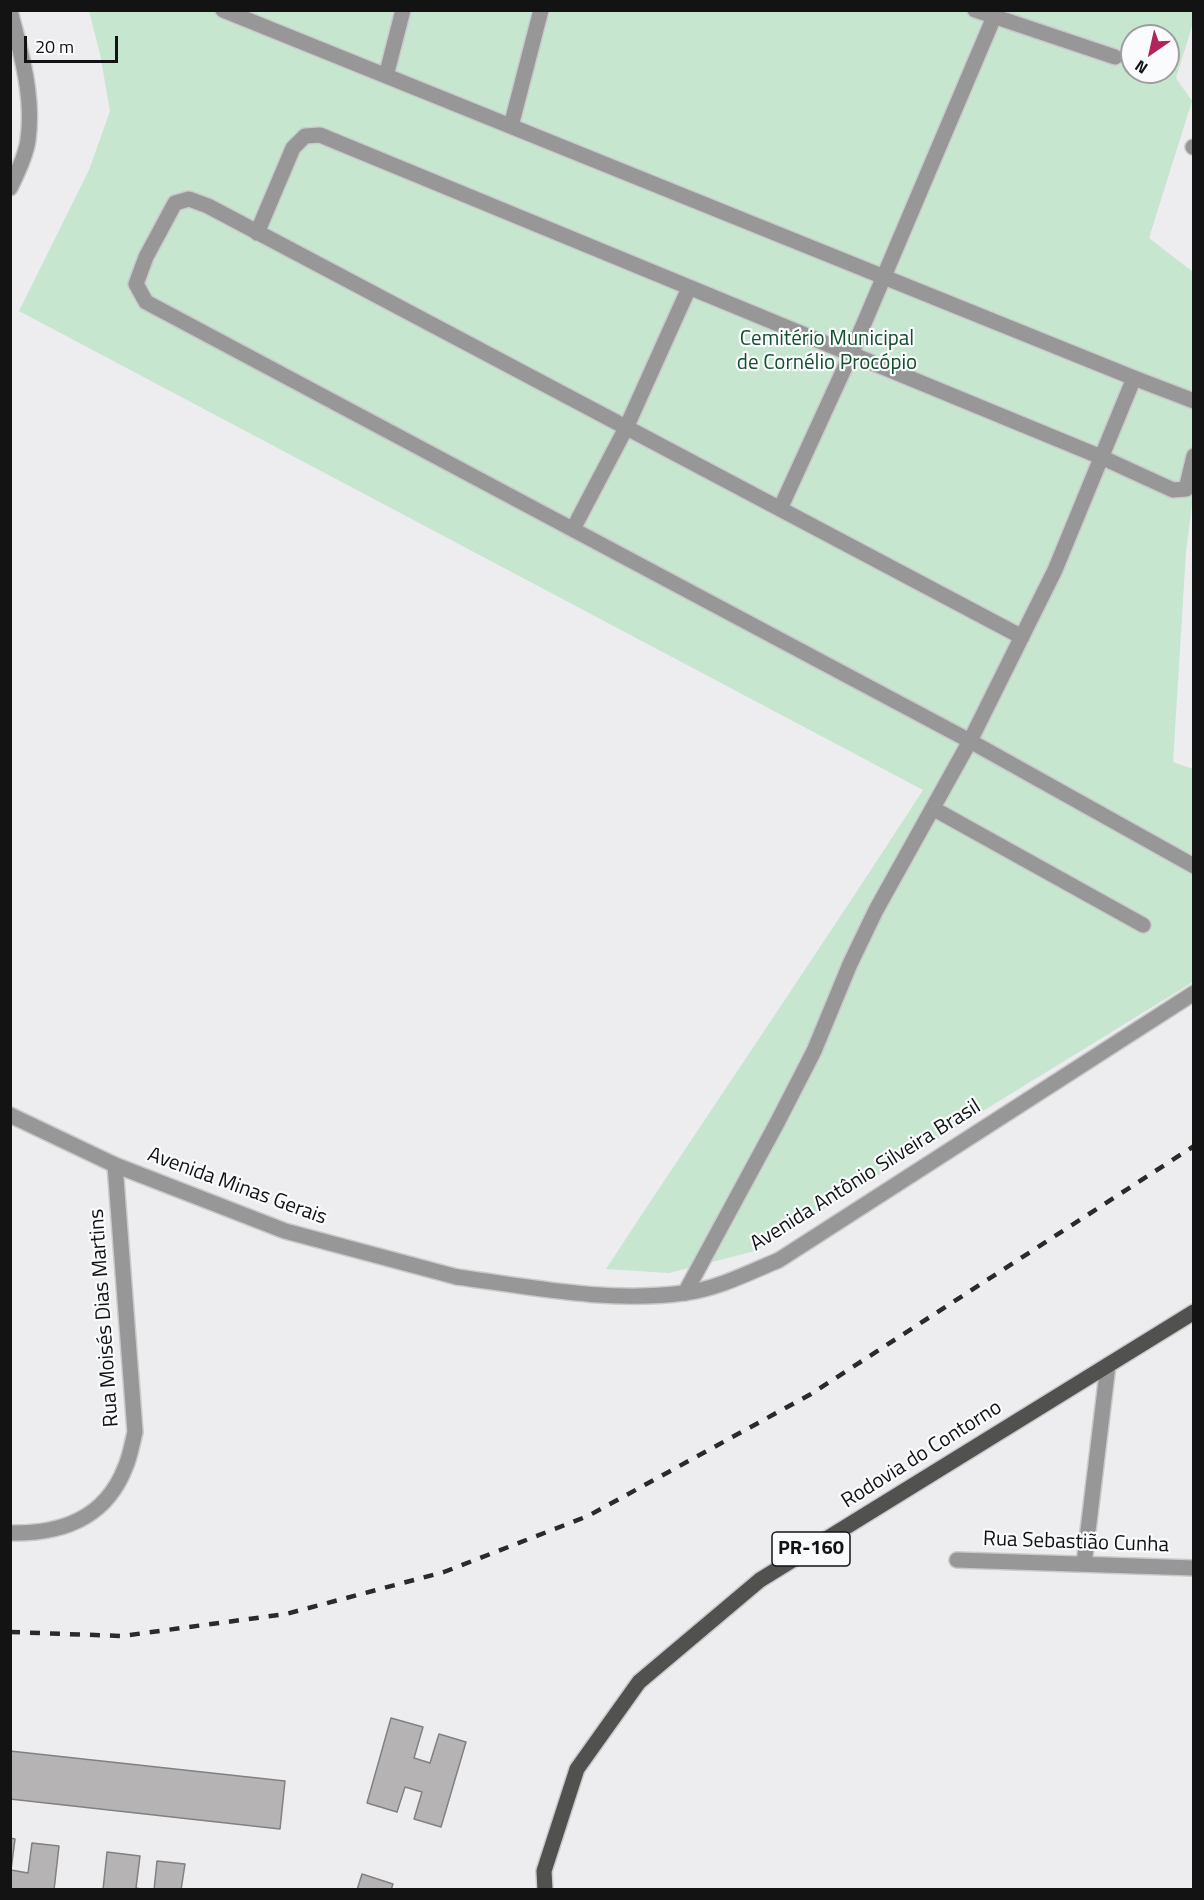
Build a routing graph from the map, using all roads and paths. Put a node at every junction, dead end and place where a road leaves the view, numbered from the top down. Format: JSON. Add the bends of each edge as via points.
{"nodes":[{"id":1,"x":224,"y":10,"type":"edge"},
{"id":2,"x":403,"y":10,"type":"edge"},
{"id":3,"x":542,"y":10,"type":"edge"},
{"id":4,"x":975,"y":10,"type":"edge"},
{"id":5,"x":10,"y":11,"type":"edge"},
{"id":6,"x":994,"y":17,"type":"junction"},
{"id":7,"x":1115,"y":57,"type":"dead end"},
{"id":8,"x":386,"y":76,"type":"junction"},
{"id":9,"x":512,"y":126,"type":"junction"},
{"id":10,"x":10,"y":188,"type":"edge"},
{"id":11,"x":257,"y":233,"type":"junction"},
{"id":12,"x":883,"y":276,"type":"junction"},
{"id":13,"x":689,"y":288,"type":"junction"},
{"id":14,"x":851,"y":354,"type":"junction"},
{"id":15,"x":1134,"y":378,"type":"junction"},
{"id":16,"x":1194,"y":401,"type":"edge"},
{"id":17,"x":626,"y":428,"type":"junction"},
{"id":18,"x":1194,"y":456,"type":"edge"},
{"id":19,"x":1101,"y":457,"type":"junction"},
{"id":20,"x":780,"y":509,"type":"junction"},
{"id":21,"x":573,"y":529,"type":"junction"},
{"id":22,"x":1022,"y":638,"type":"junction"},
{"id":23,"x":970,"y":741,"type":"junction"},
{"id":24,"x":934,"y":808,"type":"junction"},
{"id":25,"x":1194,"y":866,"type":"edge"},
{"id":26,"x":1143,"y":925,"type":"dead end"},
{"id":27,"x":1194,"y":993,"type":"edge"},
{"id":28,"x":10,"y":1115,"type":"edge"},
{"id":29,"x":115,"y":1165,"type":"junction"},
{"id":30,"x":457,"y":1277,"type":"joint"},
{"id":31,"x":685,"y":1293,"type":"junction"},
{"id":32,"x":1194,"y":1312,"type":"edge"},
{"id":33,"x":1108,"y":1365,"type":"junction"},
{"id":34,"x":10,"y":1533,"type":"edge"},
{"id":35,"x":957,"y":1560,"type":"dead end"},
{"id":36,"x":1084,"y":1564,"type":"junction"},
{"id":37,"x":1194,"y":1568,"type":"edge"},
{"id":38,"x":545,"y":1890,"type":"edge"}],
"edges":[{"from":1,"to":8,"type":"street"},
{"from":2,"to":8,"type":"street"},
{"from":3,"to":9,"type":"street"},
{"from":4,"to":6,"type":"street"},
{"from":5,"to":10,"type":"street","via":[[31,110],[28,142]]},
{"from":6,"to":7,"type":"street"},
{"from":6,"to":12,"type":"street"},
{"from":8,"to":9,"type":"street"},
{"from":9,"to":12,"type":"street"},
{"from":11,"to":13,"type":"street","via":[[293,148],[305,136],[320,135]]},
{"from":11,"to":17,"type":"street"},
{"from":11,"to":21,"type":"street","via":[[189,199],[175,203],[136,284],[146,302]]},
{"from":12,"to":14,"type":"street"},
{"from":12,"to":15,"type":"street"},
{"from":13,"to":14,"type":"street"},
{"from":13,"to":17,"type":"street"},
{"from":14,"to":19,"type":"street"},
{"from":14,"to":20,"type":"street"},
{"from":15,"to":16,"type":"street"},
{"from":15,"to":19,"type":"street"},
{"from":17,"to":20,"type":"street"},
{"from":17,"to":21,"type":"street"},
{"from":18,"to":19,"type":"street","via":[[1186,489],[1173,490]]},
{"from":19,"to":22,"type":"street","via":[[1055,570]]},
{"from":20,"to":22,"type":"street"},
{"from":21,"to":23,"type":"street"},
{"from":22,"to":23,"type":"street"},
{"from":23,"to":24,"type":"street"},
{"from":23,"to":25,"type":"street"},
{"from":24,"to":26,"type":"street"},
{"from":24,"to":31,"type":"street","via":[[876,910],[814,1051]]},
{"from":27,"to":31,"type":"street","name":"Avenida Antônio Silveira Brasil","via":[[779,1260]]},
{"from":28,"to":29,"type":"street","name":"Avenida Minas Gerais"},
{"from":29,"to":30,"type":"street","name":"Avenida Minas Gerais","via":[[285,1231]]},
{"from":29,"to":34,"type":"street","name":"Rua Moisés Dias Martins","via":[[135,1432],[125,1469],[106,1503],[76,1523],[31,1533]]},
{"from":30,"to":31,"type":"street","name":"Avenida Antônio Silveira Brasil","via":[[606,1297]]},
{"from":32,"to":33,"type":"main road","name":"Rodovia do Contorno","number":"PR-160"},
{"from":33,"to":36,"type":"street"},
{"from":33,"to":38,"type":"main road","name":"Rodovia do Contorno","number":"PR-160","via":[[760,1580],[639,1682],[577,1769],[544,1871]]},
{"from":35,"to":36,"type":"street","name":"Rua Sebastião Cunha"},
{"from":36,"to":37,"type":"street","name":"Rua Sebastião Cunha"}]}
